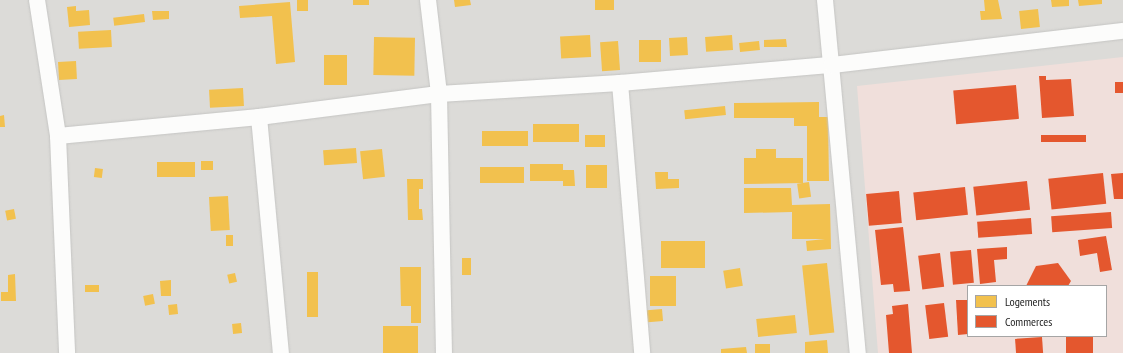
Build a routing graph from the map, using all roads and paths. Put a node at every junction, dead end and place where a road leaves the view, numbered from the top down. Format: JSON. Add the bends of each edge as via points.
{"nodes":[{"id":1,"x":37,"y":0,"type":"edge"},
{"id":2,"x":428,"y":0,"type":"edge"},
{"id":3,"x":825,"y":0,"type":"edge"},
{"id":4,"x":1123,"y":31,"type":"edge"},
{"id":5,"x":832,"y":65,"type":"junction"},
{"id":6,"x":620,"y":83,"type":"junction"},
{"id":7,"x":439,"y":94,"type":"junction"},
{"id":8,"x":259,"y":117,"type":"junction"},
{"id":9,"x":58,"y":136,"type":"junction"},
{"id":10,"x":67,"y":353,"type":"edge"},
{"id":11,"x":281,"y":353,"type":"edge"},
{"id":12,"x":444,"y":353,"type":"edge"},
{"id":13,"x":642,"y":353,"type":"edge"},
{"id":14,"x":858,"y":353,"type":"edge"}],
"edges":[{"from":1,"to":9,"type":"street"},
{"from":2,"to":7,"type":"street"},
{"from":3,"to":5,"type":"street"},
{"from":4,"to":5,"type":"street"},
{"from":5,"to":6,"type":"street"},
{"from":5,"to":14,"type":"street"},
{"from":6,"to":7,"type":"street"},
{"from":6,"to":13,"type":"street"},
{"from":7,"to":8,"type":"street"},
{"from":7,"to":12,"type":"street"},
{"from":8,"to":9,"type":"street"},
{"from":8,"to":11,"type":"street"},
{"from":9,"to":10,"type":"street"}]}
